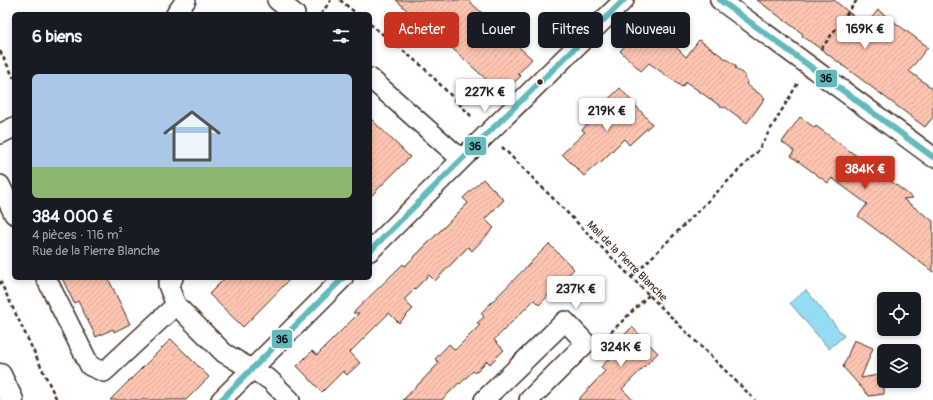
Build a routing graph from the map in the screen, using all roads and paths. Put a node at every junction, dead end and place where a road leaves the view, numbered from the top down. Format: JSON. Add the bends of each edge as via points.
{"nodes":[{"id":1,"x":186,"y":0,"type":"edge"},
{"id":2,"x":331,"y":0,"type":"edge"},
{"id":3,"x":340,"y":0,"type":"edge"},
{"id":4,"x":624,"y":0,"type":"edge"},
{"id":5,"x":720,"y":0,"type":"edge"},
{"id":6,"x":857,"y":0,"type":"edge"},
{"id":7,"x":177,"y":12,"type":"edge"},
{"id":8,"x":322,"y":12,"type":"edge"},
{"id":9,"x":355,"y":12,"type":"edge"},
{"id":10,"x":372,"y":26,"type":"edge"},
{"id":11,"x":0,"y":51,"type":"edge"},
{"id":12,"x":809,"y":66,"type":"junction"},
{"id":13,"x":12,"y":74,"type":"edge"},
{"id":14,"x":372,"y":80,"type":"edge"},
{"id":15,"x":12,"y":128,"type":"edge"},
{"id":16,"x":488,"y":132,"type":"junction"},
{"id":17,"x":0,"y":134,"type":"edge"},
{"id":18,"x":933,"y":157,"type":"edge"},
{"id":19,"x":461,"y":159,"type":"junction"},
{"id":20,"x":0,"y":185,"type":"edge"},
{"id":21,"x":12,"y":210,"type":"edge"},
{"id":22,"x":372,"y":249,"type":"edge"},
{"id":23,"x":632,"y":278,"type":"junction"},
{"id":24,"x":47,"y":280,"type":"edge"},
{"id":25,"x":172,"y":280,"type":"edge"},
{"id":26,"x":341,"y":280,"type":"edge"},
{"id":27,"x":0,"y":282,"type":"edge"},
{"id":28,"x":649,"y":295,"type":"junction"},
{"id":29,"x":176,"y":305,"type":"junction"},
{"id":30,"x":586,"y":343,"type":"junction"},
{"id":31,"x":252,"y":370,"type":"junction"},
{"id":32,"x":0,"y":375,"type":"edge"},
{"id":33,"x":12,"y":400,"type":"edge"},
{"id":34,"x":57,"y":400,"type":"edge"},
{"id":35,"x":221,"y":400,"type":"edge"},
{"id":36,"x":290,"y":400,"type":"edge"},
{"id":37,"x":484,"y":400,"type":"edge"},
{"id":38,"x":529,"y":400,"type":"edge"},
{"id":39,"x":756,"y":400,"type":"edge"}],
"edges":[{"from":1,"to":7,"type":"street"},
{"from":2,"to":8,"type":"path"},
{"from":3,"to":9,"type":"path"},
{"from":4,"to":16,"type":"street"},
{"from":5,"to":12,"type":"street"},
{"from":6,"to":12,"type":"path"},
{"from":10,"to":16,"type":"path","name":"Mail de la Pierre Blanche","via":[[422,66]]},
{"from":11,"to":13,"type":"path"},
{"from":12,"to":18,"type":"street"},
{"from":12,"to":23,"type":"path","via":[[757,152]]},
{"from":14,"to":19,"type":"street"},
{"from":15,"to":17,"type":"street"},
{"from":16,"to":19,"type":"street"},
{"from":16,"to":23,"type":"path","name":"Mail de la Pierre Blanche"},
{"from":19,"to":22,"type":"street"},
{"from":20,"to":21,"type":"street"},
{"from":23,"to":28,"type":"path","name":"Mail de la Pierre Blanche"},
{"from":24,"to":29,"type":"street","via":[[90,366],[104,372]]},
{"from":25,"to":29,"type":"street","via":[[168,285]]},
{"from":26,"to":31,"type":"street"},
{"from":27,"to":34,"type":"path"},
{"from":28,"to":30,"type":"path","via":[[604,339]]},
{"from":28,"to":39,"type":"path","name":"Mail de la Pierre Blanche"},
{"from":29,"to":31,"type":"street","via":[[224,353]]},
{"from":30,"to":37,"type":"street","via":[[565,321]]},
{"from":30,"to":38,"type":"street"},
{"from":31,"to":35,"type":"street"},
{"from":31,"to":36,"type":"street","via":[[270,380]]},
{"from":32,"to":33,"type":"street"}]}
